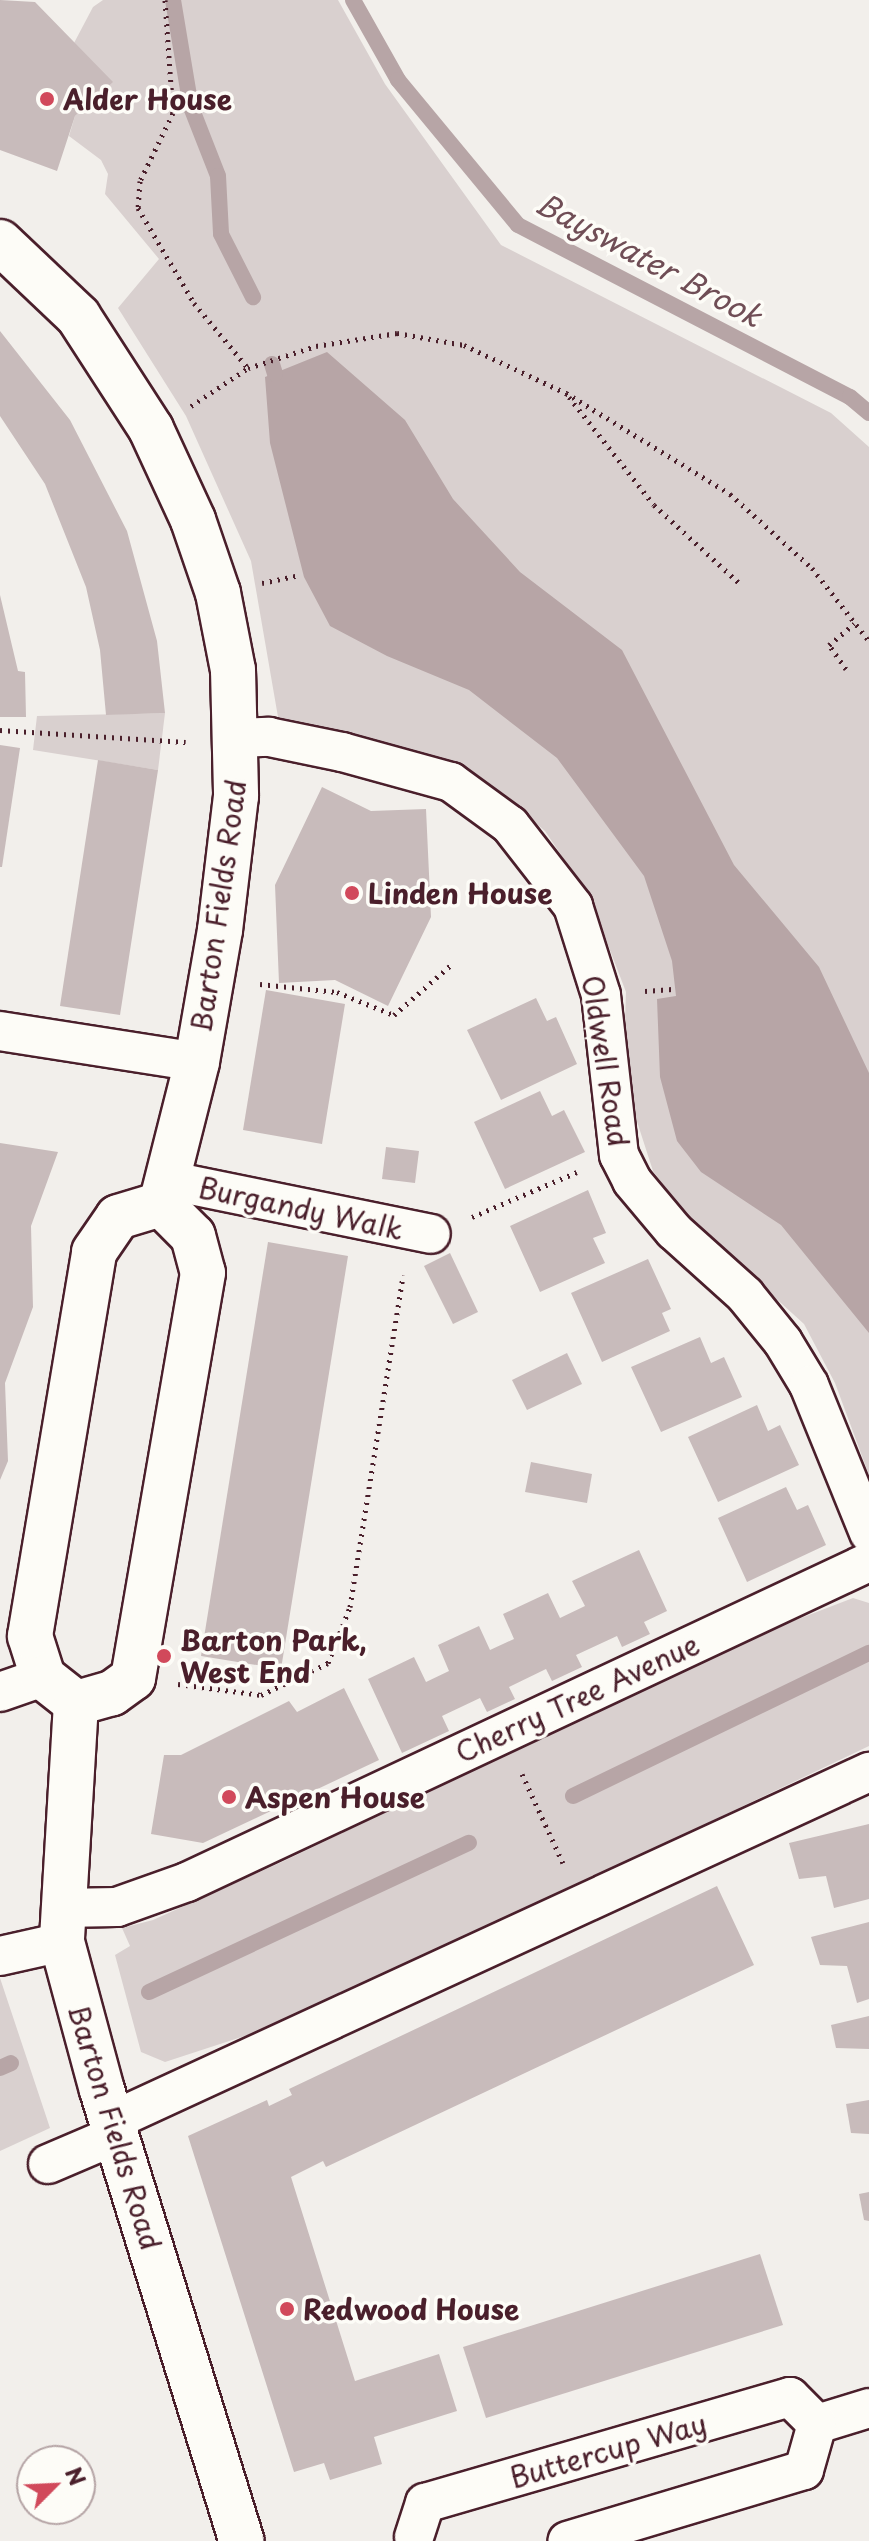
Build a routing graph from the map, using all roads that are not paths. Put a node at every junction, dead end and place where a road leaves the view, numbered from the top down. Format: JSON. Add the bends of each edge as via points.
{"nodes":[{"id":1,"x":0,"y":242,"type":"edge"},
{"id":2,"x":236,"y":738,"type":"junction"},
{"id":3,"x":0,"y":1031,"type":"edge"},
{"id":4,"x":197,"y":1062,"type":"junction"},
{"id":5,"x":166,"y":1192,"type":"junction"},
{"id":6,"x":431,"y":1234,"type":"road end"},
{"id":7,"x":869,"y":1533,"type":"edge"},
{"id":8,"x":869,"y":1562,"type":"edge"},
{"id":9,"x":60,"y":1690,"type":"junction"},
{"id":10,"x":0,"y":1692,"type":"edge"},
{"id":11,"x":869,"y":1772,"type":"edge"},
{"id":12,"x":61,"y":1925,"type":"junction"},
{"id":13,"x":0,"y":1956,"type":"edge"},
{"id":14,"x":114,"y":2128,"type":"junction"},
{"id":15,"x":48,"y":2164,"type":"dead end"},
{"id":16,"x":869,"y":2408,"type":"edge"},
{"id":17,"x":817,"y":2424,"type":"junction"},
{"id":18,"x":411,"y":2540,"type":"edge"},
{"id":19,"x":242,"y":2541,"type":"edge"},
{"id":20,"x":567,"y":2541,"type":"edge"}],
"edges":[{"from":1,"to":2,"type":"street","name":"Barton Fields Road","via":[[78,316],[151,429],[193,520],[218,593],[233,670]]},
{"from":2,"to":4,"type":"street","name":"Barton Fields Road","via":[[236,796]]},
{"from":2,"to":7,"type":"street","name":"Oldwell Road","via":[[269,737],[451,782],[510,825],[573,906],[601,995],[619,1155],[632,1181],[674,1231],[745,1295],[783,1342],[809,1385]]},
{"from":3,"to":4,"type":"street"},
{"from":4,"to":5,"type":"street","name":"Barton Fields Road"},
{"from":5,"to":6,"type":"street","name":"Burgandy Walk"},
{"from":5,"to":9,"type":"street","name":"Barton Fields Road","via":[[118,1217],[94,1252],[30,1636]]},
{"from":5,"to":9,"type":"street","via":[[193,1236],[203,1273],[133,1678],[112,1693]]},
{"from":8,"to":12,"type":"street","name":"Cherry Tree Avenue","via":[[187,1882]]},
{"from":9,"to":10,"type":"street"},
{"from":9,"to":12,"type":"street","name":"Barton Fields Road"},
{"from":11,"to":14,"type":"street"},
{"from":12,"to":13,"type":"street","name":"Cherry Tree Avenue"},
{"from":12,"to":14,"type":"street","name":"Barton Fields Road"},
{"from":14,"to":15,"type":"street"},
{"from":14,"to":19,"type":"street","name":"Barton Fields Road"},
{"from":16,"to":17,"type":"street"},
{"from":17,"to":18,"type":"street","name":"Buttercup Way","via":[[790,2397],[425,2503]]},
{"from":17,"to":20,"type":"street","via":[[804,2470]]}]}
